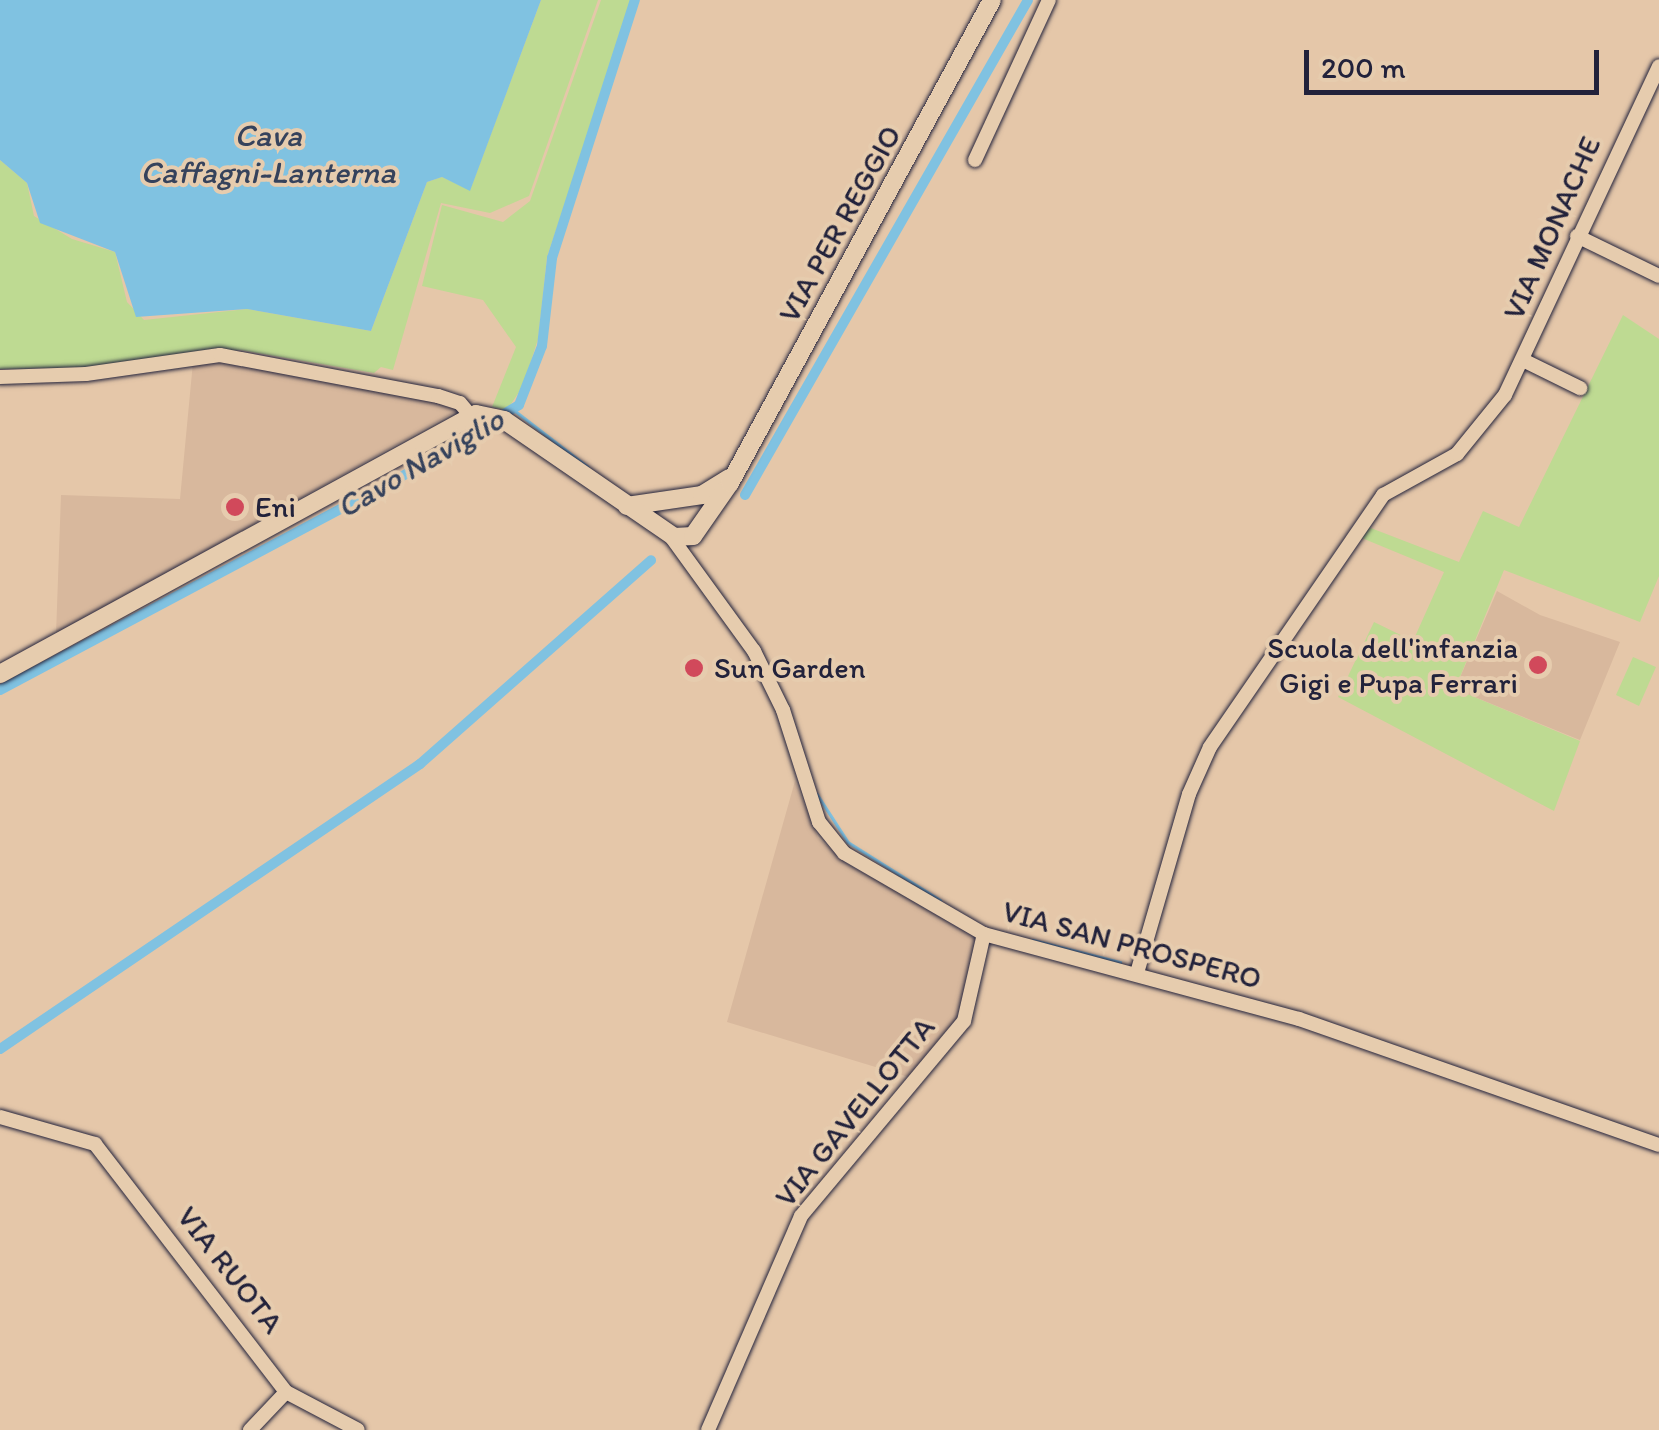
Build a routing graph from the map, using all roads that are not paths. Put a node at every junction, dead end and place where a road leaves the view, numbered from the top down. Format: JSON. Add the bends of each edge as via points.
{"nodes":[{"id":1,"x":992,"y":0,"type":"edge"},
{"id":2,"x":1049,"y":0,"type":"edge"},
{"id":3,"x":1659,"y":66,"type":"edge"},
{"id":4,"x":974,"y":160,"type":"dead end"},
{"id":5,"x":1577,"y":236,"type":"junction"},
{"id":6,"x":1659,"y":276,"type":"edge"},
{"id":7,"x":1522,"y":360,"type":"junction"},
{"id":8,"x":0,"y":377,"type":"edge"},
{"id":9,"x":1580,"y":388,"type":"dead end"},
{"id":10,"x":479,"y":414,"type":"junction"},
{"id":11,"x":735,"y":473,"type":"junction"},
{"id":12,"x":692,"y":497,"type":"junction"},
{"id":13,"x":668,"y":500,"type":"junction"},
{"id":14,"x":626,"y":506,"type":"junction"},
{"id":15,"x":701,"y":528,"type":"junction"},
{"id":16,"x":666,"y":531,"type":"junction"},
{"id":17,"x":704,"y":574,"type":"junction"},
{"id":18,"x":0,"y":674,"type":"edge"},
{"id":19,"x":984,"y":934,"type":"junction"},
{"id":20,"x":1137,"y":973,"type":"junction"},
{"id":21,"x":0,"y":1117,"type":"edge"},
{"id":22,"x":1659,"y":1145,"type":"edge"},
{"id":23,"x":286,"y":1392,"type":"junction"},
{"id":24,"x":250,"y":1430,"type":"edge"},
{"id":25,"x":358,"y":1430,"type":"edge"},
{"id":26,"x":708,"y":1430,"type":"edge"}],
"edges":[{"from":1,"to":11,"type":"main road","name":"VIA PER REGGIO"},
{"from":2,"to":4,"type":"street"},
{"from":3,"to":5,"type":"street","name":"VIA MONACHE"},
{"from":5,"to":6,"type":"street"},
{"from":5,"to":7,"type":"street","name":"VIA MONACHE"},
{"from":7,"to":9,"type":"street","name":"VIA MONACHE"},
{"from":7,"to":20,"type":"street","name":"VIA MONACHE","via":[[1468,445],[1382,495],[1210,747]]},
{"from":8,"to":10,"type":"street","via":[[86,374],[220,355],[438,396]]},
{"from":10,"to":14,"type":"main road","via":[[510,425]]},
{"from":10,"to":18,"type":"main road"},
{"from":11,"to":12,"type":"main road"},
{"from":11,"to":15,"type":"main road","name":"VIA PER REGGIO"},
{"from":12,"to":13,"type":"main road"},
{"from":12,"to":15,"type":"main road","via":[[704,511]]},
{"from":13,"to":14,"type":"main road"},
{"from":13,"to":16,"type":"main road"},
{"from":14,"to":16,"type":"main road"},
{"from":15,"to":16,"type":"main road","via":[[680,538]]},
{"from":15,"to":17,"type":"street","name":"VIA SAN PROSPERO"},
{"from":16,"to":17,"type":"street","name":"VIA SAN PROSPERO"},
{"from":17,"to":19,"type":"street","name":"VIA SAN PROSPERO","via":[[754,650],[820,822],[844,853]]},
{"from":19,"to":20,"type":"street","name":"VIA SAN PROSPERO"},
{"from":19,"to":26,"type":"street","name":"VIA GAVELLOTTA","via":[[964,1021],[801,1216]]},
{"from":20,"to":22,"type":"street","name":"VIA SAN PROSPERO","via":[[1355,1037]]},
{"from":21,"to":23,"type":"street","name":"VIA RUOTA","via":[[95,1144]]},
{"from":23,"to":24,"type":"street"},
{"from":23,"to":25,"type":"street"}]}
